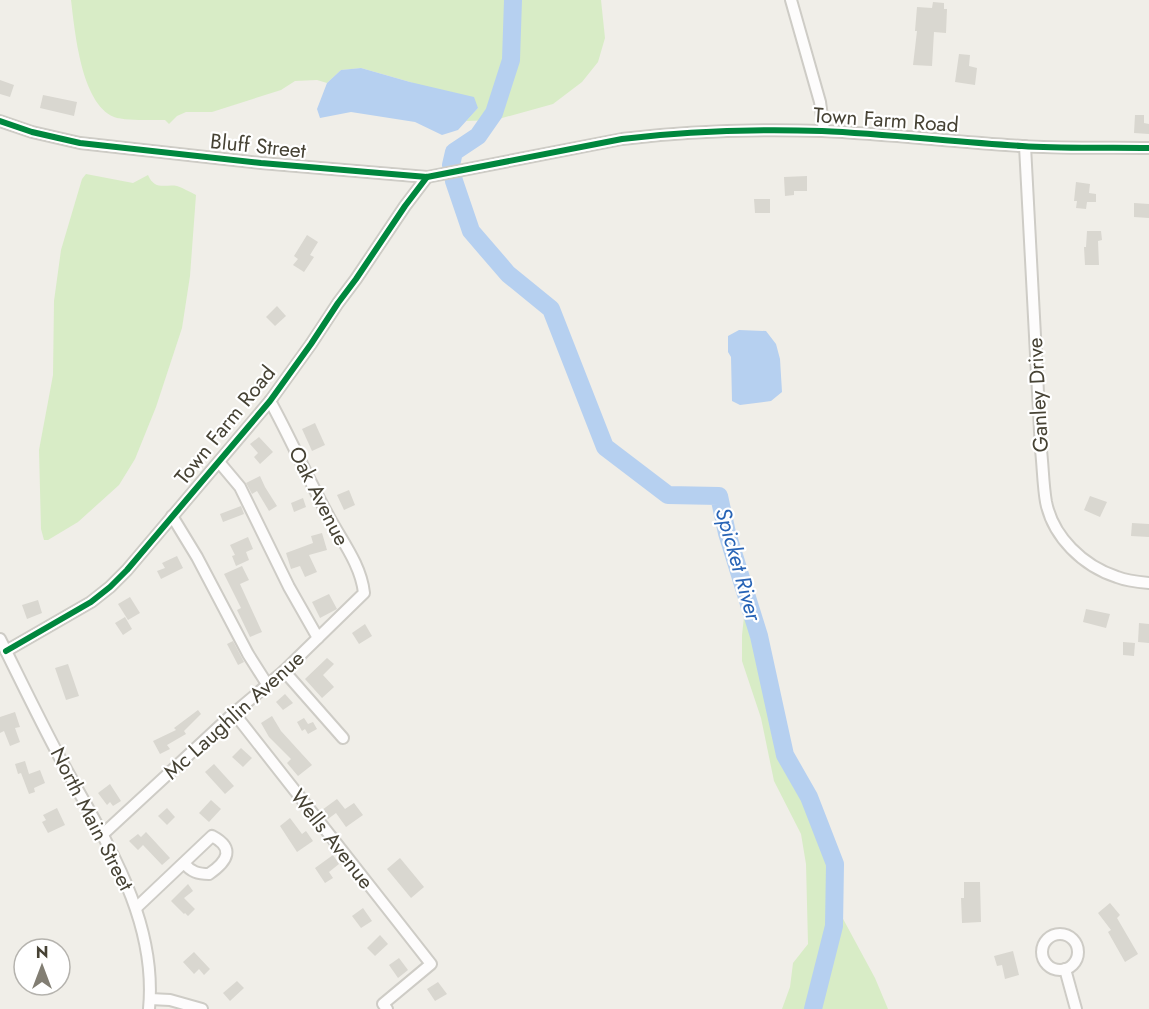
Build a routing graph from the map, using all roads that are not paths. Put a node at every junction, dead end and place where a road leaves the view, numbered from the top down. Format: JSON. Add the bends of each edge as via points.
{"nodes":[{"id":1,"x":791,"y":0,"type":"edge"},
{"id":2,"x":0,"y":121,"type":"edge"},
{"id":3,"x":824,"y":131,"type":"junction"},
{"id":4,"x":1025,"y":146,"type":"junction"},
{"id":5,"x":1149,"y":148,"type":"edge"},
{"id":6,"x":515,"y":160,"type":"joint"},
{"id":7,"x":427,"y":177,"type":"junction"},
{"id":8,"x":270,"y":401,"type":"junction"},
{"id":9,"x":219,"y":462,"type":"junction"},
{"id":10,"x":172,"y":516,"type":"junction"},
{"id":11,"x":1149,"y":583,"type":"edge"},
{"id":12,"x":364,"y":593,"type":"joint"},
{"id":13,"x":0,"y":639,"type":"edge"},
{"id":14,"x":318,"y":639,"type":"junction"},
{"id":15,"x":6,"y":651,"type":"junction"},
{"id":16,"x":284,"y":671,"type":"junction"},
{"id":17,"x":267,"y":684,"type":"junction"},
{"id":18,"x":234,"y":713,"type":"junction"},
{"id":19,"x":343,"y":738,"type":"dead end"},
{"id":20,"x":102,"y":835,"type":"junction"},
{"id":21,"x":184,"y":863,"type":"dead end"},
{"id":22,"x":136,"y":908,"type":"junction"},
{"id":23,"x":1065,"y":969,"type":"dead end"},
{"id":24,"x":150,"y":1004,"type":"edge"},
{"id":25,"x":202,"y":1009,"type":"edge"},
{"id":26,"x":387,"y":1009,"type":"edge"},
{"id":27,"x":1076,"y":1009,"type":"edge"}],
"edges":[{"from":1,"to":3,"type":"street","via":[[820,102]]},
{"from":2,"to":7,"type":"street","name":"Bluff Street","via":[[80,143]]},
{"from":3,"to":4,"type":"street","name":"Town Farm Road"},
{"from":3,"to":6,"type":"street","name":"Town Farm Road","via":[[646,136]]},
{"from":4,"to":5,"type":"street","name":"Town Farm Road"},
{"from":4,"to":11,"type":"street","name":"Ganley Drive","via":[[1041,450],[1048,512],[1066,544],[1094,567],[1116,577]]},
{"from":6,"to":7,"type":"street","name":"Bluff Street"},
{"from":7,"to":8,"type":"street","name":"Town Farm Road"},
{"from":8,"to":9,"type":"street","name":"Town Farm Road"},
{"from":8,"to":12,"type":"street","name":"Oak Avenue","via":[[352,558]]},
{"from":9,"to":10,"type":"street","name":"Town Farm Road"},
{"from":9,"to":14,"type":"street","via":[[240,487]]},
{"from":10,"to":15,"type":"street","name":"Town Farm Road","via":[[127,570],[100,595]]},
{"from":10,"to":17,"type":"street"},
{"from":12,"to":14,"type":"street","name":"Mc Laughlin Avenue"},
{"from":13,"to":15,"type":"street","name":"North Main Street"},
{"from":14,"to":16,"type":"street","name":"Mc Laughlin Avenue"},
{"from":15,"to":20,"type":"street","name":"North Main Street"},
{"from":16,"to":17,"type":"street","name":"Mc Laughlin Avenue"},
{"from":16,"to":19,"type":"street"},
{"from":17,"to":18,"type":"street","name":"Mc Laughlin Avenue"},
{"from":18,"to":20,"type":"street","name":"Mc Laughlin Avenue"},
{"from":18,"to":26,"type":"street","name":"Wells Avenue","via":[[431,964],[383,1004]]},
{"from":20,"to":22,"type":"street","name":"North Main Street"},
{"from":21,"to":22,"type":"street"},
{"from":22,"to":24,"type":"street","name":"North Main Street","via":[[148,956]]},
{"from":23,"to":27,"type":"street"},
{"from":24,"to":25,"type":"street","via":[[171,1000]]}]}
